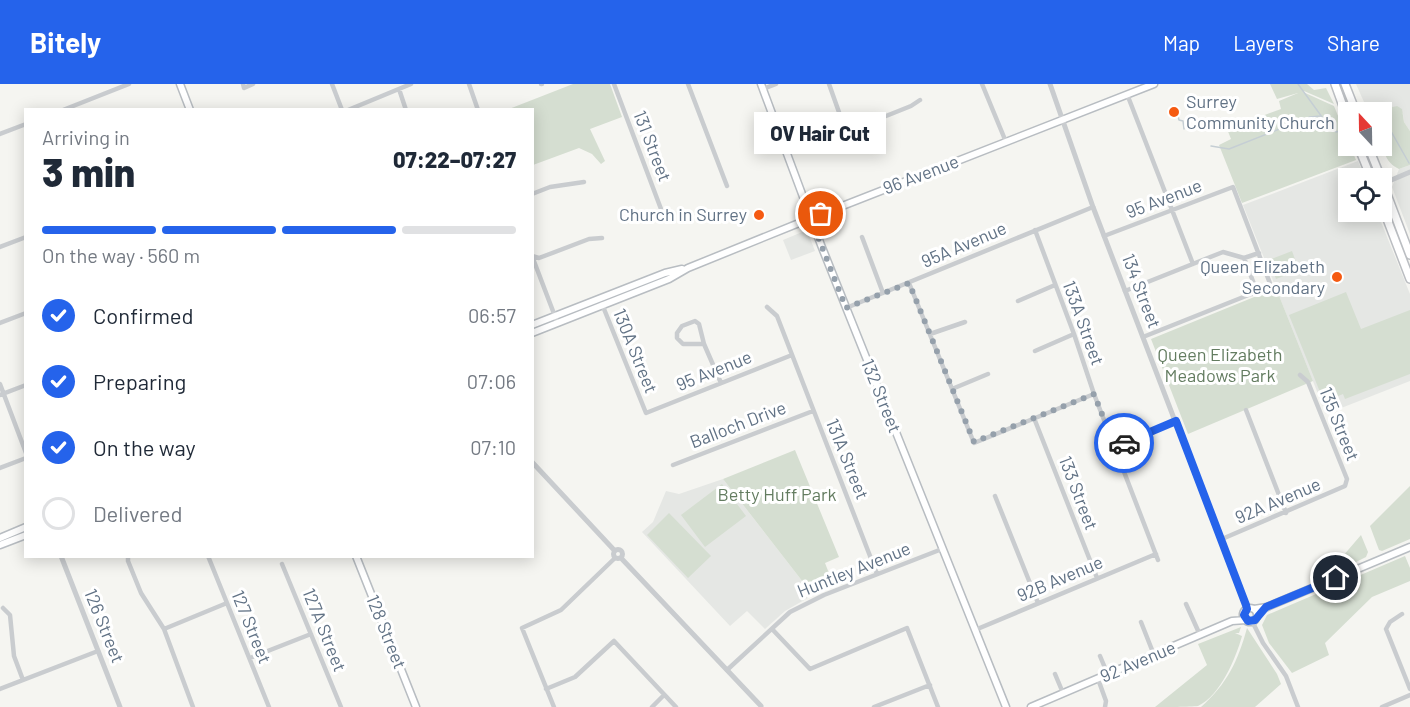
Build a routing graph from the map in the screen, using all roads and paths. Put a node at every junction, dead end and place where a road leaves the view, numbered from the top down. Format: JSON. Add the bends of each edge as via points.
{"nodes":[{"id":1,"x":129,"y":84,"type":"edge"},
{"id":2,"x":180,"y":84,"type":"edge"},
{"id":3,"x":253,"y":84,"type":"edge"},
{"id":4,"x":332,"y":84,"type":"edge"},
{"id":5,"x":411,"y":84,"type":"edge"},
{"id":6,"x":469,"y":84,"type":"edge"},
{"id":7,"x":614,"y":84,"type":"edge"},
{"id":8,"x":688,"y":84,"type":"edge"},
{"id":9,"x":776,"y":84,"type":"edge"},
{"id":10,"x":829,"y":84,"type":"edge"},
{"id":11,"x":982,"y":84,"type":"edge"},
{"id":12,"x":1050,"y":84,"type":"edge"},
{"id":13,"x":1154,"y":84,"type":"edge"},
{"id":14,"x":1335,"y":84,"type":"edge"},
{"id":15,"x":1345,"y":84,"type":"edge"},
{"id":16,"x":243,"y":86,"type":"edge"},
{"id":17,"x":762,"y":87,"type":"edge"},
{"id":18,"x":399,"y":89,"type":"junction"},
{"id":19,"x":1127,"y":94,"type":"junction"},
{"id":20,"x":920,"y":100,"type":"dead end"},
{"id":21,"x":1342,"y":102,"type":"edge"},
{"id":22,"x":1352,"y":102,"type":"edge"},
{"id":23,"x":68,"y":108,"type":"edge"},
{"id":24,"x":189,"y":108,"type":"edge"},
{"id":25,"x":341,"y":108,"type":"edge"},
{"id":26,"x":353,"y":108,"type":"edge"},
{"id":27,"x":405,"y":108,"type":"edge"},
{"id":28,"x":477,"y":108,"type":"edge"},
{"id":29,"x":1062,"y":119,"type":"junction"},
{"id":30,"x":24,"y":125,"type":"edge"},
{"id":31,"x":0,"y":134,"type":"edge"},
{"id":32,"x":1006,"y":142,"type":"junction"},
{"id":33,"x":1410,"y":172,"type":"edge"},
{"id":34,"x":1392,"y":178,"type":"edge"},
{"id":35,"x":584,"y":182,"type":"dead end"},
{"id":36,"x":727,"y":186,"type":"dead end"},
{"id":37,"x":534,"y":193,"type":"edge"},
{"id":38,"x":1093,"y":207,"type":"junction"},
{"id":39,"x":1392,"y":208,"type":"edge"},
{"id":40,"x":1173,"y":210,"type":"junction"},
{"id":41,"x":664,"y":217,"type":"dead end"},
{"id":42,"x":811,"y":219,"type":"junction"},
{"id":43,"x":1388,"y":222,"type":"edge"},
{"id":44,"x":1035,"y":230,"type":"junction"},
{"id":45,"x":862,"y":237,"type":"dead end"},
{"id":46,"x":1104,"y":237,"type":"junction"},
{"id":47,"x":24,"y":238,"type":"edge"},
{"id":48,"x":602,"y":238,"type":"dead end"},
{"id":49,"x":0,"y":247,"type":"edge"},
{"id":50,"x":1259,"y":252,"type":"junction"},
{"id":51,"x":1410,"y":255,"type":"edge"},
{"id":52,"x":534,"y":256,"type":"edge"},
{"id":53,"x":1244,"y":258,"type":"junction"},
{"id":54,"x":534,"y":261,"type":"edge"},
{"id":55,"x":1193,"y":264,"type":"junction"},
{"id":56,"x":688,"y":268,"type":"junction"},
{"id":57,"x":1410,"y":279,"type":"edge"},
{"id":58,"x":909,"y":283,"type":"junction"},
{"id":59,"x":1055,"y":285,"type":"junction"},
{"id":60,"x":1125,"y":291,"type":"junction"},
{"id":61,"x":883,"y":293,"type":"junction"},
{"id":62,"x":1252,"y":294,"type":"junction"},
{"id":63,"x":600,"y":298,"type":"junction"},
{"id":64,"x":1018,"y":301,"type":"dead end"},
{"id":65,"x":603,"y":306,"type":"junction"},
{"id":66,"x":766,"y":307,"type":"dead end"},
{"id":67,"x":846,"y":308,"type":"junction"},
{"id":68,"x":24,"y":314,"type":"edge"},
{"id":69,"x":555,"y":316,"type":"junction"},
{"id":70,"x":965,"y":322,"type":"dead end"},
{"id":71,"x":0,"y":323,"type":"edge"},
{"id":72,"x":534,"y":324,"type":"edge"},
{"id":73,"x":557,"y":324,"type":"junction"},
{"id":74,"x":534,"y":332,"type":"edge"},
{"id":75,"x":930,"y":334,"type":"junction"},
{"id":76,"x":1074,"y":334,"type":"junction"},
{"id":77,"x":1143,"y":338,"type":"junction"},
{"id":78,"x":704,"y":344,"type":"junction"},
{"id":79,"x":1035,"y":351,"type":"dead end"},
{"id":80,"x":792,"y":355,"type":"junction"},
{"id":81,"x":988,"y":374,"type":"dead end"},
{"id":82,"x":1300,"y":375,"type":"dead end"},
{"id":83,"x":721,"y":383,"type":"junction"},
{"id":84,"x":0,"y":384,"type":"edge"},
{"id":85,"x":24,"y":386,"type":"edge"},
{"id":86,"x":952,"y":389,"type":"junction"},
{"id":87,"x":1094,"y":394,"type":"junction"},
{"id":88,"x":2,"y":395,"type":"edge"},
{"id":89,"x":1246,"y":410,"type":"dead end"},
{"id":90,"x":813,"y":411,"type":"junction"},
{"id":91,"x":646,"y":413,"type":"joint"},
{"id":92,"x":1034,"y":418,"type":"junction"},
{"id":93,"x":1176,"y":421,"type":"junction"},
{"id":94,"x":1115,"y":447,"type":"junction"},
{"id":95,"x":24,"y":448,"type":"edge"},
{"id":96,"x":24,"y":459,"type":"edge"},
{"id":97,"x":534,"y":464,"type":"edge"},
{"id":98,"x":673,"y":465,"type":"dead end"},
{"id":99,"x":0,"y":468,"type":"edge"},
{"id":100,"x":1345,"y":486,"type":"joint"},
{"id":101,"x":995,"y":496,"type":"dead end"},
{"id":102,"x":1286,"y":513,"type":"junction"},
{"id":103,"x":24,"y":528,"type":"edge"},
{"id":104,"x":24,"y":536,"type":"edge"},
{"id":105,"x":0,"y":538,"type":"edge"},
{"id":106,"x":1221,"y":539,"type":"junction"},
{"id":107,"x":0,"y":545,"type":"edge"},
{"id":108,"x":1410,"y":547,"type":"edge"},
{"id":109,"x":942,"y":549,"type":"junction"},
{"id":110,"x":1156,"y":554,"type":"junction"},
{"id":111,"x":617,"y":555,"type":"junction"},
{"id":112,"x":62,"y":558,"type":"edge"},
{"id":113,"x":128,"y":558,"type":"edge"},
{"id":114,"x":209,"y":558,"type":"edge"},
{"id":115,"x":357,"y":558,"type":"edge"},
{"id":116,"x":1158,"y":560,"type":"dead end"},
{"id":117,"x":282,"y":564,"type":"dead end"},
{"id":118,"x":877,"y":574,"type":"junction"},
{"id":119,"x":1097,"y":578,"type":"junction"},
{"id":120,"x":227,"y":603,"type":"junction"},
{"id":121,"x":1038,"y":603,"type":"junction"},
{"id":122,"x":1186,"y":604,"type":"dead end"},
{"id":123,"x":3,"y":608,"type":"dead end"},
{"id":124,"x":1402,"y":614,"type":"dead end"},
{"id":125,"x":1250,"y":615,"type":"junction"},
{"id":126,"x":1141,"y":622,"type":"dead end"},
{"id":127,"x":164,"y":629,"type":"junction"},
{"id":128,"x":772,"y":629,"type":"junction"},
{"id":129,"x":975,"y":630,"type":"junction"},
{"id":130,"x":311,"y":634,"type":"junction"},
{"id":131,"x":1200,"y":635,"type":"junction"},
{"id":132,"x":98,"y":651,"type":"junction"},
{"id":133,"x":1155,"y":655,"type":"junction"},
{"id":134,"x":1100,"y":656,"type":"dead end"},
{"id":135,"x":250,"y":658,"type":"junction"},
{"id":136,"x":727,"y":670,"type":"junction"},
{"id":137,"x":1055,"y":674,"type":"dead end"},
{"id":138,"x":1108,"y":675,"type":"junction"},
{"id":139,"x":1098,"y":679,"type":"junction"},
{"id":140,"x":23,"y":680,"type":"junction"},
{"id":141,"x":930,"y":685,"type":"junction"},
{"id":142,"x":0,"y":689,"type":"edge"},
{"id":143,"x":546,"y":689,"type":"junction"},
{"id":144,"x":1410,"y":689,"type":"edge"},
{"id":145,"x":1063,"y":693,"type":"junction"},
{"id":146,"x":664,"y":695,"type":"junction"},
{"id":147,"x":1410,"y":695,"type":"edge"},
{"id":148,"x":120,"y":707,"type":"edge"},
{"id":149,"x":194,"y":707,"type":"edge"},
{"id":150,"x":268,"y":707,"type":"edge"},
{"id":151,"x":340,"y":707,"type":"edge"},
{"id":152,"x":416,"y":707,"type":"edge"},
{"id":153,"x":554,"y":707,"type":"edge"},
{"id":154,"x":652,"y":707,"type":"edge"},
{"id":155,"x":676,"y":707,"type":"edge"},
{"id":156,"x":762,"y":707,"type":"edge"},
{"id":157,"x":874,"y":707,"type":"edge"},
{"id":158,"x":938,"y":707,"type":"edge"},
{"id":159,"x":1006,"y":707,"type":"edge"},
{"id":160,"x":1031,"y":707,"type":"edge"},
{"id":161,"x":1105,"y":707,"type":"edge"},
{"id":162,"x":1298,"y":707,"type":"edge"},
{"id":163,"x":1382,"y":707,"type":"edge"}],
"edges":[{"from":1,"to":23,"type":"street"},
{"from":2,"to":24,"type":"main road"},
{"from":3,"to":16,"type":"street"},
{"from":4,"to":25,"type":"street"},
{"from":5,"to":18,"type":"street"},
{"from":6,"to":28,"type":"street"},
{"from":7,"to":41,"type":"street","name":"131 Street"},
{"from":8,"to":36,"type":"street"},
{"from":9,"to":17,"type":"street"},
{"from":10,"to":20,"type":"street","via":[[846,132]]},
{"from":11,"to":32,"type":"street"},
{"from":12,"to":29,"type":"street","name":"134 Street"},
{"from":13,"to":19,"type":"main road","name":"96 Avenue"},
{"from":14,"to":21,"type":"main road"},
{"from":15,"to":22,"type":"main road"},
{"from":17,"to":42,"type":"main road","name":"132 Street"},
{"from":18,"to":26,"type":"street"},
{"from":18,"to":27,"type":"street"},
{"from":19,"to":29,"type":"main road","name":"96 Avenue"},
{"from":19,"to":40,"type":"street"},
{"from":29,"to":32,"type":"main road","name":"96 Avenue"},
{"from":29,"to":38,"type":"street","name":"134 Street"},
{"from":30,"to":31,"type":"street"},
{"from":32,"to":42,"type":"main road","name":"96 Avenue"},
{"from":33,"to":34,"type":"street"},
{"from":35,"to":37,"type":"street"},
{"from":38,"to":44,"type":"street","name":"95A Avenue"},
{"from":38,"to":46,"type":"street","name":"134 Street"},
{"from":39,"to":51,"type":"main road"},
{"from":40,"to":46,"type":"street","name":"95 Avenue"},
{"from":40,"to":50,"type":"street","name":"95 Avenue","via":[[1233,188]]},
{"from":40,"to":55,"type":"street"},
{"from":42,"to":56,"type":"main road","name":"96 Avenue"},
{"from":42,"to":67,"type":"main road","name":"132 Street"},
{"from":43,"to":57,"type":"main road"},
{"from":44,"to":58,"type":"street","name":"95A Avenue"},
{"from":44,"to":59,"type":"street","name":"133A Street"},
{"from":45,"to":61,"type":"street"},
{"from":46,"to":60,"type":"street","name":"134 Street"},
{"from":47,"to":49,"type":"street"},
{"from":48,"to":52,"type":"street","via":[[589,239],[540,258]]},
{"from":50,"to":53,"type":"street"},
{"from":50,"to":62,"type":"street","via":[[1271,286]]},
{"from":53,"to":55,"type":"street","via":[[1223,252]]},
{"from":53,"to":62,"type":"street","via":[[1254,284]]},
{"from":54,"to":69,"type":"street"},
{"from":55,"to":60,"type":"street"},
{"from":56,"to":63,"type":"main road","name":"96 Avenue"},
{"from":56,"to":65,"type":"main road","name":"96 Avenue"},
{"from":58,"to":61,"type":"street","name":"95A Avenue"},
{"from":58,"to":75,"type":"street"},
{"from":59,"to":64,"type":"street"},
{"from":59,"to":76,"type":"street","name":"133A Street"},
{"from":60,"to":77,"type":"street","name":"134 Street"},
{"from":61,"to":67,"type":"street","name":"95A Avenue"},
{"from":62,"to":77,"type":"street"},
{"from":63,"to":65,"type":"street","name":"130A Street"},
{"from":63,"to":69,"type":"main road","name":"96 Avenue"},
{"from":65,"to":73,"type":"main road","name":"96 Avenue"},
{"from":65,"to":91,"type":"street","name":"130A Street"},
{"from":66,"to":80,"type":"street","name":"131A Street","via":[[777,316]]},
{"from":67,"to":109,"type":"main road","name":"132 Street"},
{"from":68,"to":71,"type":"street"},
{"from":69,"to":72,"type":"main road","name":"96 Avenue"},
{"from":69,"to":73,"type":"street"},
{"from":70,"to":75,"type":"street"},
{"from":73,"to":74,"type":"main road","name":"96 Avenue"},
{"from":75,"to":86,"type":"street"},
{"from":76,"to":79,"type":"street"},
{"from":76,"to":87,"type":"street","name":"133A Street"},
{"from":77,"to":93,"type":"street","name":"134 Street"},
{"from":78,"to":78,"type":"street","via":[[695,321],[682,326],[677,333],[683,344]]},
{"from":78,"to":83,"type":"street"},
{"from":80,"to":83,"type":"street","name":"95 Avenue"},
{"from":80,"to":90,"type":"street","name":"131A Street"},
{"from":81,"to":86,"type":"street"},
{"from":82,"to":100,"type":"street","name":"135 Street","via":[[1308,382],[1347,479]]},
{"from":83,"to":91,"type":"street","name":"95 Avenue"},
{"from":84,"to":88,"type":"street"},
{"from":85,"to":88,"type":"street"},
{"from":86,"to":92,"type":"street","via":[[974,442]]},
{"from":87,"to":92,"type":"street"},
{"from":87,"to":94,"type":"street","name":"133A Street"},
{"from":88,"to":95,"type":"street"},
{"from":89,"to":102,"type":"street"},
{"from":90,"to":98,"type":"street","name":"Balloch Drive"},
{"from":90,"to":118,"type":"street","name":"131A Street"},
{"from":92,"to":119,"type":"street","name":"133 Street"},
{"from":93,"to":94,"type":"street"},
{"from":93,"to":106,"type":"street","name":"134 Street"},
{"from":94,"to":110,"type":"street","name":"133A Street"},
{"from":96,"to":99,"type":"street"},
{"from":97,"to":111,"type":"street"},
{"from":100,"to":102,"type":"street","name":"92A Avenue"},
{"from":101,"to":121,"type":"street"},
{"from":102,"to":106,"type":"street","name":"92A Avenue"},
{"from":103,"to":105,"type":"main road"},
{"from":104,"to":107,"type":"main road"},
{"from":106,"to":125,"type":"street","name":"134 Street"},
{"from":108,"to":125,"type":"main road","name":"92 Avenue"},
{"from":109,"to":118,"type":"street","name":"Huntley Avenue"},
{"from":109,"to":129,"type":"main road","name":"132 Street"},
{"from":110,"to":116,"type":"street","name":"133A Street"},
{"from":110,"to":119,"type":"street","name":"92B Avenue"},
{"from":111,"to":136,"type":"street"},
{"from":111,"to":143,"type":"street","via":[[561,610],[522,628]]},
{"from":112,"to":132,"type":"street","name":"126 Street"},
{"from":113,"to":127,"type":"street","via":[[141,593]]},
{"from":114,"to":120,"type":"street","name":"127 Street"},
{"from":115,"to":152,"type":"main road","name":"128 Street"},
{"from":117,"to":130,"type":"street","name":"127A Street"},
{"from":118,"to":128,"type":"street","name":"Huntley Avenue","via":[[809,602],[790,612]]},
{"from":119,"to":121,"type":"street","name":"92B Avenue"},
{"from":120,"to":127,"type":"street"},
{"from":120,"to":135,"type":"street","name":"127 Street"},
{"from":121,"to":129,"type":"street","name":"92B Avenue"},
{"from":122,"to":131,"type":"street"},
{"from":123,"to":140,"type":"street","via":[[10,615],[14,656]]},
{"from":124,"to":144,"type":"street","via":[[1386,629]]},
{"from":125,"to":131,"type":"main road","name":"92 Avenue"},
{"from":125,"to":162,"type":"street","name":"134 Street","via":[[1263,643],[1286,676]]},
{"from":126,"to":133,"type":"street"},
{"from":127,"to":149,"type":"street"},
{"from":128,"to":136,"type":"street","name":"Huntley Avenue"},
{"from":128,"to":141,"type":"street","via":[[810,669],[907,628]]},
{"from":129,"to":159,"type":"main road","name":"132 Street"},
{"from":130,"to":135,"type":"street"},
{"from":130,"to":151,"type":"street","name":"127A Street"},
{"from":131,"to":133,"type":"main road","name":"92 Avenue"},
{"from":132,"to":140,"type":"street"},
{"from":132,"to":148,"type":"street","name":"126 Street"},
{"from":133,"to":138,"type":"main road","name":"92 Avenue"},
{"from":134,"to":138,"type":"street"},
{"from":135,"to":150,"type":"street","name":"127 Street"},
{"from":136,"to":156,"type":"street"},
{"from":137,"to":145,"type":"street"},
{"from":138,"to":139,"type":"main road","name":"92 Avenue"},
{"from":139,"to":145,"type":"main road","name":"92 Avenue"},
{"from":139,"to":161,"type":"street"},
{"from":140,"to":142,"type":"street"},
{"from":141,"to":157,"type":"street"},
{"from":141,"to":158,"type":"street"},
{"from":143,"to":146,"type":"street","via":[[575,677],[614,641]]},
{"from":143,"to":153,"type":"street"},
{"from":145,"to":160,"type":"main road","name":"92 Avenue"},
{"from":146,"to":154,"type":"street"},
{"from":146,"to":155,"type":"street"},
{"from":147,"to":163,"type":"street"}]}
